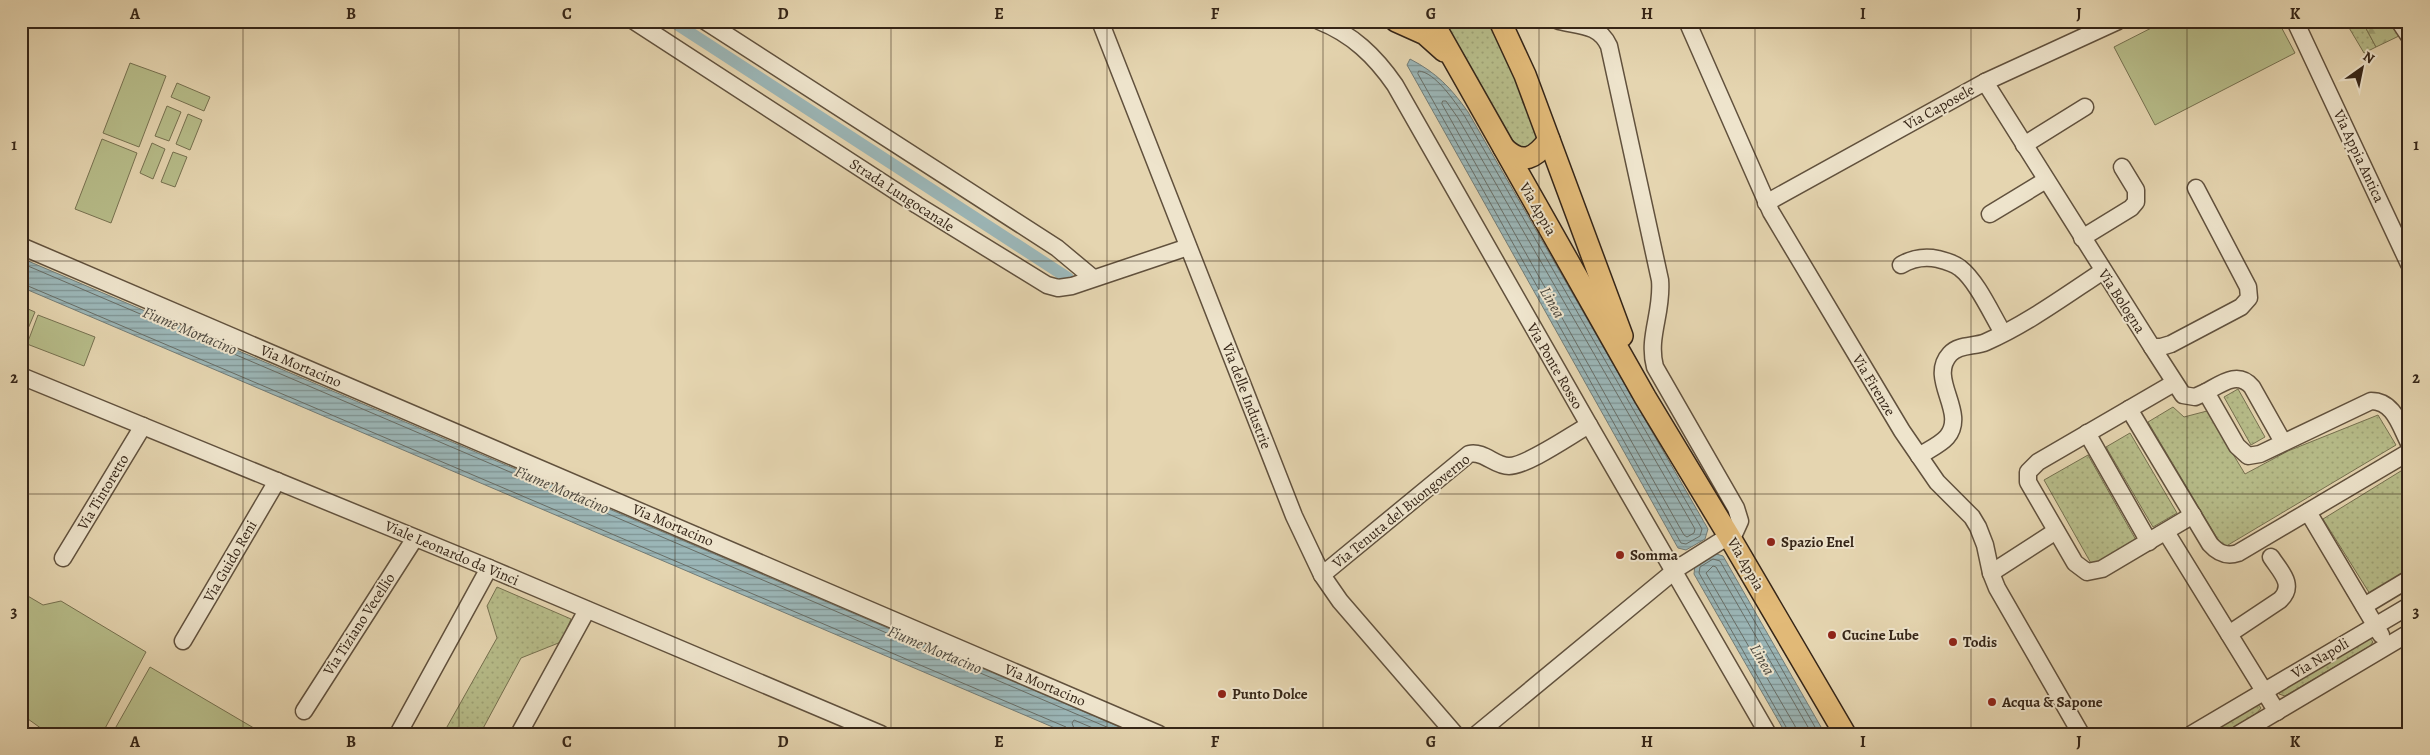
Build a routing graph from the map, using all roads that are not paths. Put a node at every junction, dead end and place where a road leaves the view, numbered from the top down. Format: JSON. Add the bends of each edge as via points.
{"nodes":[{"id":1,"x":634,"y":21,"type":"edge"},
{"id":2,"x":705,"y":21,"type":"edge"},
{"id":3,"x":1100,"y":21,"type":"edge"},
{"id":4,"x":1318,"y":21,"type":"edge"},
{"id":5,"x":1396,"y":21,"type":"edge"},
{"id":6,"x":1432,"y":21,"type":"edge"},
{"id":7,"x":1500,"y":21,"type":"edge"},
{"id":8,"x":1559,"y":21,"type":"edge"},
{"id":9,"x":1687,"y":21,"type":"edge"},
{"id":10,"x":2118,"y":21,"type":"edge"},
{"id":11,"x":2295,"y":21,"type":"edge"},
{"id":12,"x":2399,"y":21,"type":"edge"},
{"id":13,"x":2409,"y":36,"type":"edge"},
{"id":14,"x":1454,"y":60,"type":"junction"},
{"id":15,"x":1985,"y":82,"type":"junction"},
{"id":16,"x":2085,"y":108,"type":"dead end"},
{"id":17,"x":1549,"y":140,"type":"junction"},
{"id":18,"x":2024,"y":145,"type":"junction"},
{"id":19,"x":1504,"y":148,"type":"junction"},
{"id":20,"x":2122,"y":167,"type":"dead end"},
{"id":21,"x":2046,"y":180,"type":"junction"},
{"id":22,"x":2196,"y":188,"type":"dead end"},
{"id":23,"x":1766,"y":203,"type":"junction"},
{"id":24,"x":1990,"y":214,"type":"dead end"},
{"id":25,"x":2082,"y":238,"type":"junction"},
{"id":26,"x":21,"y":246,"type":"edge"},
{"id":27,"x":1188,"y":247,"type":"junction"},
{"id":28,"x":2409,"y":264,"type":"edge"},
{"id":29,"x":1901,"y":265,"type":"dead end"},
{"id":30,"x":2103,"y":271,"type":"junction"},
{"id":31,"x":1093,"y":278,"type":"junction"},
{"id":32,"x":2003,"y":333,"type":"junction"},
{"id":33,"x":2152,"y":347,"type":"junction"},
{"id":34,"x":21,"y":376,"type":"edge"},
{"id":35,"x":2174,"y":383,"type":"junction"},
{"id":36,"x":2206,"y":392,"type":"junction"},
{"id":37,"x":1645,"y":397,"type":"junction"},
{"id":38,"x":2129,"y":409,"type":"junction"},
{"id":39,"x":1588,"y":425,"type":"junction"},
{"id":40,"x":143,"y":426,"type":"junction"},
{"id":41,"x":2087,"y":433,"type":"junction"},
{"id":42,"x":2283,"y":442,"type":"junction"},
{"id":43,"x":2409,"y":444,"type":"edge"},
{"id":44,"x":2409,"y":452,"type":"edge"},
{"id":45,"x":1919,"y":456,"type":"junction"},
{"id":46,"x":277,"y":481,"type":"junction"},
{"id":47,"x":2308,"y":512,"type":"junction"},
{"id":48,"x":2193,"y":515,"type":"junction"},
{"id":49,"x":2056,"y":531,"type":"junction"},
{"id":50,"x":2166,"y":532,"type":"junction"},
{"id":51,"x":416,"y":538,"type":"junction"},
{"id":52,"x":1726,"y":538,"type":"junction"},
{"id":53,"x":2149,"y":542,"type":"junction"},
{"id":54,"x":2271,"y":557,"type":"dead end"},
{"id":55,"x":63,"y":558,"type":"dead end"},
{"id":56,"x":489,"y":568,"type":"junction"},
{"id":57,"x":1676,"y":570,"type":"junction"},
{"id":58,"x":1991,"y":573,"type":"junction"},
{"id":59,"x":1322,"y":575,"type":"junction"},
{"id":60,"x":2409,"y":579,"type":"edge"},
{"id":61,"x":2364,"y":606,"type":"junction"},
{"id":62,"x":2409,"y":606,"type":"edge"},
{"id":63,"x":587,"y":610,"type":"junction"},
{"id":64,"x":2375,"y":625,"type":"junction"},
{"id":65,"x":2409,"y":632,"type":"edge"},
{"id":66,"x":2229,"y":634,"type":"junction"},
{"id":67,"x":183,"y":641,"type":"dead end"},
{"id":68,"x":2387,"y":646,"type":"junction"},
{"id":69,"x":2264,"y":691,"type":"junction"},
{"id":70,"x":304,"y":711,"type":"dead end"},
{"id":71,"x":2277,"y":712,"type":"junction"},
{"id":72,"x":398,"y":734,"type":"edge"},
{"id":73,"x":519,"y":734,"type":"edge"},
{"id":74,"x":881,"y":734,"type":"edge"},
{"id":75,"x":1159,"y":734,"type":"edge"},
{"id":76,"x":1455,"y":734,"type":"edge"},
{"id":77,"x":1477,"y":734,"type":"edge"},
{"id":78,"x":1768,"y":734,"type":"edge"},
{"id":79,"x":1844,"y":734,"type":"edge"},
{"id":80,"x":2080,"y":734,"type":"edge"},
{"id":81,"x":2192,"y":734,"type":"edge"},
{"id":82,"x":2239,"y":734,"type":"edge"}],
"edges":[{"from":1,"to":31,"type":"street","name":"Strada Lungocanale","via":[[1039,282],[1063,288]]},
{"from":2,"to":31,"type":"street","via":[[1057,248]]},
{"from":3,"to":27,"type":"street","name":"Via delle Industrie"},
{"from":4,"to":39,"type":"street","name":"Via Ponte Rosso","via":[[1355,40],[1375,58],[1390,78]]},
{"from":5,"to":14,"type":"main road","via":[[1420,32]]},
{"from":6,"to":14,"type":"main road","name":"Via Appia"},
{"from":7,"to":17,"type":"main road","name":"Via Appia"},
{"from":8,"to":52,"type":"street","via":[[1591,27],[1604,37],[1609,46],[1660,280],[1660,309],[1652,340],[1653,362],[1659,378],[1738,511],[1740,524]]},
{"from":9,"to":23,"type":"street","name":"Via Firenze"},
{"from":10,"to":15,"type":"street","name":"Via Caposele"},
{"from":11,"to":28,"type":"street","name":"Via Appia Antica"},
{"from":12,"to":13,"type":"street"},
{"from":14,"to":19,"type":"main road","name":"Via Appia"},
{"from":15,"to":18,"type":"street","name":"Via Bologna"},
{"from":15,"to":23,"type":"street","name":"Via Caposele"},
{"from":16,"to":18,"type":"street"},
{"from":17,"to":19,"type":"main road","via":[[1537,154],[1528,158],[1513,157]]},
{"from":17,"to":37,"type":"main road","name":"Via Appia"},
{"from":18,"to":21,"type":"street","name":"Via Bologna"},
{"from":19,"to":37,"type":"main road","name":"Via Appia"},
{"from":20,"to":25,"type":"street","via":[[2136,190],[2136,202]]},
{"from":21,"to":24,"type":"street"},
{"from":21,"to":25,"type":"street","name":"Via Bologna"},
{"from":22,"to":33,"type":"street","name":"Via Bologna","via":[[2248,287],[2249,298],[2241,307],[2171,344]]},
{"from":23,"to":45,"type":"street","name":"Via Firenze"},
{"from":25,"to":30,"type":"street","name":"Via Bologna"},
{"from":26,"to":75,"type":"street","name":"Via Mortacino"},
{"from":27,"to":31,"type":"street","name":"Strada Lungocanale"},
{"from":27,"to":59,"type":"street","name":"Via delle Industrie","via":[[1294,516]]},
{"from":29,"to":32,"type":"street","via":[[1925,257],[1961,268]]},
{"from":30,"to":32,"type":"street"},
{"from":30,"to":33,"type":"street","name":"Via Bologna"},
{"from":32,"to":45,"type":"street","via":[[1982,344],[1957,349],[1947,358],[1942,376],[1954,426],[1945,439]]},
{"from":33,"to":35,"type":"street"},
{"from":34,"to":40,"type":"street","name":"Viale Leonardo da Vinci"},
{"from":35,"to":36,"type":"street","via":[[2186,397]]},
{"from":35,"to":38,"type":"street"},
{"from":36,"to":42,"type":"street","via":[[2231,379],[2245,380]]},
{"from":36,"to":42,"type":"street","via":[[2244,454],[2256,456]]},
{"from":37,"to":52,"type":"main road","name":"Via Appia"},
{"from":38,"to":41,"type":"street"},
{"from":38,"to":48,"type":"street"},
{"from":39,"to":57,"type":"street","name":"Via Ponte Rosso"},
{"from":39,"to":59,"type":"street","name":"Via Tenuta del Buongoverno","via":[[1513,466],[1500,464],[1479,453],[1469,454]]},
{"from":40,"to":46,"type":"street","name":"Viale Leonardo da Vinci"},
{"from":40,"to":55,"type":"street","name":"Via Tintoretto"},
{"from":41,"to":49,"type":"street","via":[[2038,462],[2028,472],[2029,486]]},
{"from":41,"to":53,"type":"street"},
{"from":42,"to":43,"type":"street","via":[[2362,404],[2375,401],[2389,408]]},
{"from":44,"to":47,"type":"street"},
{"from":45,"to":58,"type":"street","name":"Via Firenze","via":[[1943,489],[1972,517],[1985,545]]},
{"from":46,"to":51,"type":"street","name":"Viale Leonardo da Vinci"},
{"from":46,"to":67,"type":"street","name":"Via Guido Reni"},
{"from":47,"to":48,"type":"street","via":[[2238,552],[2227,555],[2212,546]]},
{"from":47,"to":61,"type":"street"},
{"from":48,"to":50,"type":"street"},
{"from":49,"to":53,"type":"street","via":[[2075,563],[2087,572],[2102,569]]},
{"from":49,"to":58,"type":"street"},
{"from":50,"to":53,"type":"street"},
{"from":50,"to":66,"type":"street"},
{"from":51,"to":56,"type":"street","name":"Viale Leonardo da Vinci"},
{"from":51,"to":70,"type":"street","name":"Via Tiziano Vecellio"},
{"from":52,"to":57,"type":"street"},
{"from":52,"to":79,"type":"main road","name":"Via Appia"},
{"from":54,"to":66,"type":"street","via":[[2287,582],[2286,594]]},
{"from":56,"to":63,"type":"street","name":"Viale Leonardo da Vinci"},
{"from":56,"to":72,"type":"street"},
{"from":57,"to":77,"type":"street"},
{"from":57,"to":78,"type":"street","name":"Via Ponte Rosso"},
{"from":58,"to":80,"type":"street","name":"Via Firenze"},
{"from":59,"to":76,"type":"street","name":"Via delle Industrie","via":[[1348,610]]},
{"from":60,"to":61,"type":"street"},
{"from":61,"to":64,"type":"street"},
{"from":62,"to":64,"type":"street","name":"Via Napoli"},
{"from":63,"to":73,"type":"street"},
{"from":63,"to":74,"type":"street","name":"Viale Leonardo da Vinci"},
{"from":64,"to":68,"type":"street"},
{"from":64,"to":69,"type":"street","name":"Via Napoli"},
{"from":65,"to":68,"type":"street","name":"Via Napoli"},
{"from":66,"to":69,"type":"street"},
{"from":68,"to":71,"type":"street","name":"Via Napoli"},
{"from":69,"to":71,"type":"street"},
{"from":69,"to":81,"type":"street","name":"Via Napoli"},
{"from":71,"to":82,"type":"street","name":"Via Napoli"}]}
